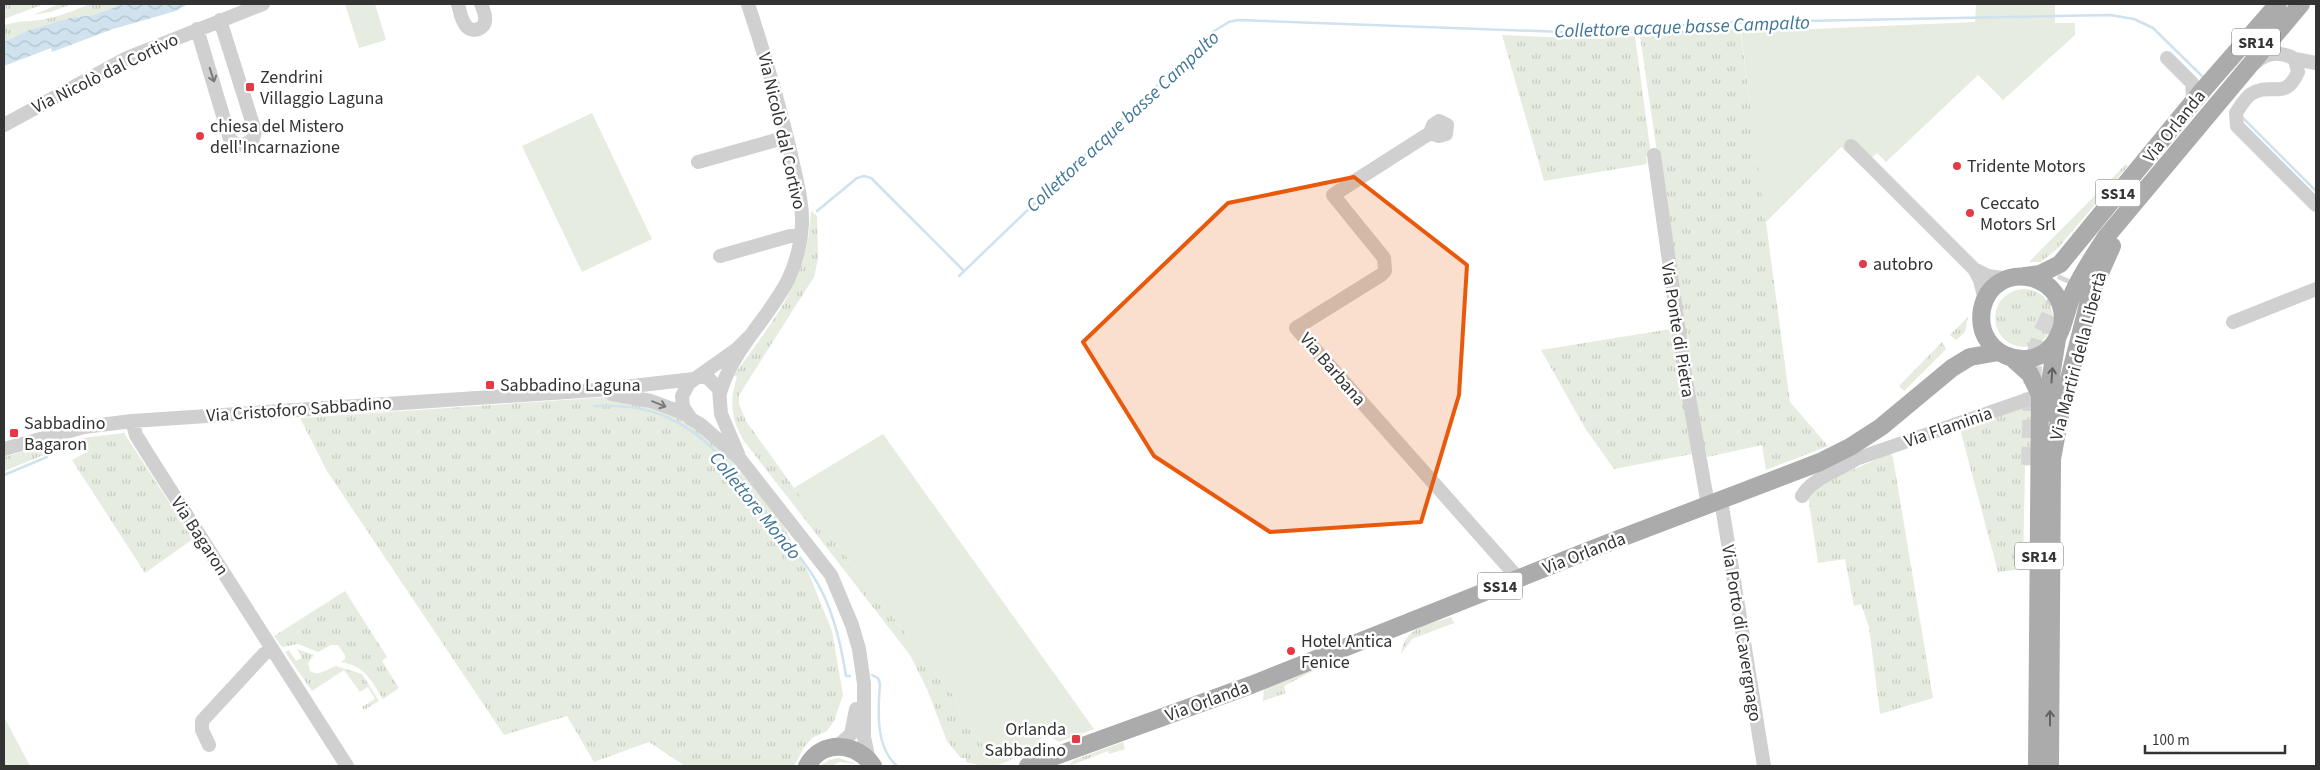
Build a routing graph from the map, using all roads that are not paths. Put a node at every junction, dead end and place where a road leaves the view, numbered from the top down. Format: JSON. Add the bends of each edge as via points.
{"nodes":[{"id":1,"x":263,"y":4,"type":"edge"},
{"id":2,"x":458,"y":4,"type":"edge"},
{"id":3,"x":482,"y":4,"type":"edge"},
{"id":4,"x":748,"y":4,"type":"edge"},
{"id":5,"x":2278,"y":4,"type":"edge"},
{"id":6,"x":2288,"y":4,"type":"edge"},
{"id":7,"x":2301,"y":4,"type":"edge"},
{"id":8,"x":220,"y":20,"type":"junction"},
{"id":9,"x":197,"y":29,"type":"junction"},
{"id":10,"x":2279,"y":30,"type":"junction"},
{"id":11,"x":2290,"y":56,"type":"junction"},
{"id":12,"x":2167,"y":58,"type":"dead end"},
{"id":13,"x":2316,"y":63,"type":"edge"},
{"id":14,"x":2228,"y":79,"type":"junction"},
{"id":15,"x":2205,"y":97,"type":"junction"},
{"id":16,"x":4,"y":125,"type":"edge"},
{"id":17,"x":1430,"y":133,"type":"dead end"},
{"id":18,"x":786,"y":137,"type":"junction"},
{"id":19,"x":1851,"y":146,"type":"dead end"},
{"id":20,"x":1654,"y":155,"type":"dead end"},
{"id":21,"x":698,"y":162,"type":"dead end"},
{"id":22,"x":2142,"y":196,"type":"junction"},
{"id":23,"x":2316,"y":205,"type":"edge"},
{"id":24,"x":801,"y":236,"type":"junction"},
{"id":25,"x":720,"y":256,"type":"dead end"},
{"id":26,"x":1974,"y":269,"type":"junction"},
{"id":27,"x":2015,"y":278,"type":"junction"},
{"id":28,"x":2067,"y":278,"type":"tunnel mouth"},
{"id":29,"x":2316,"y":289,"type":"edge"},
{"id":30,"x":1985,"y":300,"type":"junction"},
{"id":31,"x":2234,"y":322,"type":"dead end"},
{"id":32,"x":1982,"y":326,"type":"junction"},
{"id":33,"x":2060,"y":333,"type":"junction"},
{"id":34,"x":750,"y":336,"type":"junction"},
{"id":35,"x":2005,"y":355,"type":"junction"},
{"id":36,"x":1952,"y":368,"type":"junction"},
{"id":37,"x":696,"y":378,"type":"junction"},
{"id":38,"x":597,"y":390,"type":"junction"},
{"id":39,"x":720,"y":393,"type":"junction"},
{"id":40,"x":2040,"y":395,"type":"junction"},
{"id":41,"x":686,"y":414,"type":"junction"},
{"id":42,"x":721,"y":414,"type":"junction"},
{"id":43,"x":132,"y":421,"type":"junction"},
{"id":44,"x":700,"y":424,"type":"junction"},
{"id":45,"x":4,"y":449,"type":"edge"},
{"id":46,"x":1853,"y":453,"type":"junction"},
{"id":47,"x":740,"y":459,"type":"junction"},
{"id":48,"x":2052,"y":459,"type":"junction"},
{"id":49,"x":2030,"y":465,"type":"tunnel mouth"},
{"id":50,"x":1802,"y":496,"type":"dead end"},
{"id":51,"x":1714,"y":503,"type":"junction"},
{"id":52,"x":1522,"y":577,"type":"junction"},
{"id":53,"x":272,"y":648,"type":"junction"},
{"id":54,"x":862,"y":671,"type":"junction"},
{"id":55,"x":209,"y":745,"type":"dead end"},
{"id":56,"x":838,"y":746,"type":"junction"},
{"id":57,"x":871,"y":763,"type":"edge"},
{"id":58,"x":347,"y":766,"type":"edge"},
{"id":59,"x":807,"y":766,"type":"edge"},
{"id":60,"x":1028,"y":766,"type":"edge"},
{"id":61,"x":1764,"y":766,"type":"edge"},
{"id":62,"x":2032,"y":766,"type":"edge"},
{"id":63,"x":2037,"y":766,"type":"edge"},
{"id":64,"x":2050,"y":766,"type":"edge"}],
"edges":[{"from":1,"to":8,"type":"street","name":"Via Nicolò dal Cortivo"},
{"from":2,"to":3,"type":"street","via":[[463,22],[473,30],[478,30],[486,20]]},
{"from":4,"to":18,"type":"street","name":"Via Nicolò dal Cortivo"},
{"from":5,"to":14,"type":"main road","name":"Via Orlanda","number":"SS14"},
{"from":6,"to":14,"type":"main road","number":"SR14"},
{"from":7,"to":10,"type":"main road","name":"Via Orlanda","number":"SS14"},
{"from":8,"to":9,"type":"street","name":"Via Nicolò dal Cortivo"},
{"from":9,"to":8,"type":"street","one_way":true,"via":[[230,139],[237,144],[246,144],[253,139],[255,131]]},
{"from":9,"to":16,"type":"street","name":"Via Nicolò dal Cortivo","via":[[90,76]]},
{"from":10,"to":11,"type":"street","via":[[2281,47]]},
{"from":10,"to":14,"type":"main road","name":"Via Orlanda","number":"SS14"},
{"from":11,"to":13,"type":"street"},
{"from":11,"to":14,"type":"street","via":[[2268,55]]},
{"from":11,"to":23,"type":"street","via":[[2298,72],[2291,86],[2252,94],[2236,113],[2235,120],[2237,126]]},
{"from":12,"to":15,"type":"street"},
{"from":14,"to":15,"type":"main road","name":"Via Orlanda","number":"SS14"},
{"from":15,"to":22,"type":"main road","name":"Via Orlanda","number":"SS14"},
{"from":15,"to":27,"type":"main road","name":"Via Orlanda","number":"SS14","via":[[2060,264],[2040,274]]},
{"from":15,"to":28,"type":"main road","name":"Via Martiri della Libertà","via":[[2100,230]]},
{"from":17,"to":52,"type":"street","name":"Via Barbana","via":[[1333,195],[1384,258],[1384,271],[1303,323]]},
{"from":18,"to":21,"type":"street"},
{"from":18,"to":24,"type":"street","name":"Via Nicolò dal Cortivo","via":[[800,198]]},
{"from":19,"to":26,"type":"street","name":"Via Orlanda"},
{"from":20,"to":51,"type":"street","name":"Via Ponte di Pietra","via":[[1685,375]]},
{"from":22,"to":33,"type":"main road","number":"SS14","via":[[2106,237],[2086,267],[2072,295]]},
{"from":22,"to":48,"type":"main road","name":"Via Martiri della Libertà","number":"SR14","via":[[2117,236],[2091,293]]},
{"from":24,"to":25,"type":"street","via":[[790,236]]},
{"from":24,"to":34,"type":"street","name":"Via Nicolò dal Cortivo","via":[[788,279]]},
{"from":26,"to":27,"type":"street","name":"Via Orlanda","via":[[1988,276]]},
{"from":26,"to":30,"type":"street","name":"Via Orlanda"},
{"from":27,"to":30,"type":"main road","number":"SS14","via":[[1997,285]]},
{"from":27,"to":33,"type":"main road","via":[[2035,279],[2052,290],[2062,308]]},
{"from":29,"to":31,"type":"street"},
{"from":30,"to":32,"type":"main road","number":"SS14"},
{"from":32,"to":35,"type":"main road","via":[[1990,343]]},
{"from":32,"to":36,"type":"main road","name":"Via Orlanda","number":"SS14","via":[[1977,339]]},
{"from":33,"to":35,"type":"main road","number":"SS14","via":[[2049,349],[2037,356],[2024,359]]},
{"from":48,"to":33,"type":"main road","number":"SR14","one_way":true,"via":[[2051,376]]},
{"from":34,"to":37,"type":"street","name":"Via Nicolò dal Cortivo"},
{"from":34,"to":39,"type":"street","name":"Via Nicolò dal Cortivo","via":[[723,381]]},
{"from":35,"to":36,"type":"main road","name":"Via Orlanda","number":"SS14","via":[[1970,357]]},
{"from":35,"to":40,"type":"main road","name":"Via Martiri della Libertà","number":"SR14","via":[[2030,374]]},
{"from":36,"to":46,"type":"main road","name":"Via Orlanda","number":"SS14"},
{"from":37,"to":38,"type":"street","name":"Via Cristoforo Sabbadino"},
{"from":37,"to":39,"type":"street","via":[[710,379]]},
{"from":37,"to":41,"type":"street","via":[[685,388],[682,396]]},
{"from":38,"to":41,"type":"street","name":"Via Cristoforo Sabbadino","one_way":true,"via":[[651,401]]},
{"from":38,"to":43,"type":"street","name":"Via Cristoforo Sabbadino"},
{"from":39,"to":42,"type":"street","name":"Via Cristoforo Sabbadino"},
{"from":40,"to":46,"type":"street","name":"Via Flaminia","via":[[1893,446]]},
{"from":40,"to":63,"type":"main road","name":"Via Martiri della Libertà","number":"SR14"},
{"from":41,"to":44,"type":"street","name":"Via Cristoforo Sabbadino"},
{"from":42,"to":44,"type":"street","via":[[719,420],[712,424]]},
{"from":42,"to":47,"type":"street","name":"Via Cristoforo Sabbadino"},
{"from":43,"to":45,"type":"street","name":"Via Cristoforo Sabbadino","via":[[84,427]]},
{"from":43,"to":53,"type":"street","name":"Via Bagaron","via":[[147,453]]},
{"from":44,"to":47,"type":"street","name":"Via Cristoforo Sabbadino"},
{"from":46,"to":50,"type":"street","name":"Via Flaminia","via":[[1844,468],[1812,484]]},
{"from":46,"to":51,"type":"main road","name":"Via Orlanda","number":"SS14"},
{"from":47,"to":54,"type":"street","name":"Via Cristoforo Sabbadino","via":[[831,575],[852,625]]},
{"from":64,"to":48,"type":"main road","name":"Via Martiri della Libertà","number":"SR14","one_way":true},
{"from":49,"to":62,"type":"main road","number":"SR14","via":[[2028,714]]},
{"from":51,"to":52,"type":"main road","name":"Via Orlanda","number":"SS14"},
{"from":51,"to":61,"type":"street","name":"Via Porto di Cavergnago"},
{"from":52,"to":60,"type":"main road","name":"Via Orlanda","number":"SS14","via":[[1251,685]]},
{"from":53,"to":55,"type":"street","via":[[202,721],[202,730]]},
{"from":53,"to":58,"type":"street","name":"Via Bagaron"},
{"from":54,"to":56,"type":"street","name":"Via Cristoforo Sabbadino","via":[[854,728]]},
{"from":54,"to":57,"type":"street","name":"Via Cristoforo Sabbadino","via":[[864,737]]},
{"from":56,"to":57,"type":"main road","via":[[852,748]]},
{"from":56,"to":59,"type":"main road","via":[[818,753]]}]}
